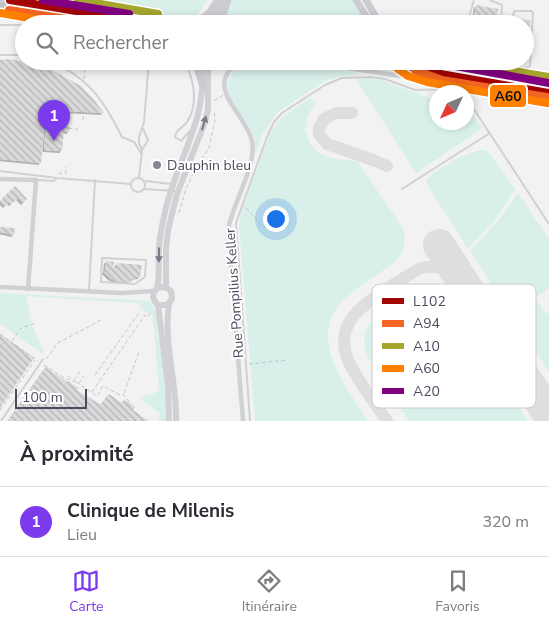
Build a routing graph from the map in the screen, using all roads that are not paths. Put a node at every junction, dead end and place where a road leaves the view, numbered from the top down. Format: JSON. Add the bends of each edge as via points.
{"nodes":[{"id":1,"x":52,"y":0,"type":"edge"},
{"id":2,"x":218,"y":0,"type":"edge"},
{"id":3,"x":222,"y":0,"type":"edge"},
{"id":4,"x":228,"y":0,"type":"edge"},
{"id":5,"x":356,"y":0,"type":"edge"},
{"id":6,"x":366,"y":0,"type":"edge"},
{"id":7,"x":474,"y":0,"type":"edge"},
{"id":8,"x":490,"y":0,"type":"edge"},
{"id":9,"x":12,"y":2,"type":"edge"},
{"id":10,"x":0,"y":3,"type":"edge"},
{"id":11,"x":76,"y":3,"type":"edge"},
{"id":12,"x":0,"y":7,"type":"edge"},
{"id":13,"x":84,"y":10,"type":"junction"},
{"id":14,"x":80,"y":15,"type":"edge"},
{"id":15,"x":109,"y":15,"type":"edge"},
{"id":16,"x":206,"y":15,"type":"edge"},
{"id":17,"x":216,"y":15,"type":"edge"},
{"id":18,"x":223,"y":15,"type":"edge"},
{"id":19,"x":365,"y":15,"type":"edge"},
{"id":20,"x":375,"y":15,"type":"edge"},
{"id":21,"x":470,"y":15,"type":"edge"},
{"id":22,"x":501,"y":15,"type":"edge"},
{"id":23,"x":513,"y":15,"type":"edge"},
{"id":24,"x":533,"y":15,"type":"edge"},
{"id":25,"x":0,"y":25,"type":"edge"},
{"id":26,"x":15,"y":25,"type":"edge"},
{"id":27,"x":0,"y":55,"type":"edge"},
{"id":28,"x":15,"y":55,"type":"edge"},
{"id":29,"x":68,"y":70,"type":"edge"},
{"id":30,"x":148,"y":70,"type":"edge"},
{"id":31,"x":189,"y":70,"type":"edge"},
{"id":32,"x":198,"y":70,"type":"edge"},
{"id":33,"x":202,"y":70,"type":"edge"},
{"id":34,"x":208,"y":70,"type":"edge"},
{"id":35,"x":229,"y":70,"type":"edge"},
{"id":36,"x":361,"y":70,"type":"edge"},
{"id":37,"x":422,"y":70,"type":"edge"},
{"id":38,"x":444,"y":70,"type":"edge"},
{"id":39,"x":517,"y":70,"type":"edge"},
{"id":40,"x":462,"y":72,"type":"joint"},
{"id":41,"x":516,"y":81,"type":"junction"},
{"id":42,"x":203,"y":87,"type":"junction"},
{"id":43,"x":549,"y":87,"type":"edge"},
{"id":44,"x":429,"y":90,"type":"edge"},
{"id":45,"x":549,"y":93,"type":"edge"},
{"id":46,"x":549,"y":98,"type":"edge"},
{"id":47,"x":474,"y":109,"type":"edge"},
{"id":48,"x":198,"y":121,"type":"junction"},
{"id":49,"x":143,"y":129,"type":"junction"},
{"id":50,"x":490,"y":133,"type":"junction"},
{"id":51,"x":142,"y":152,"type":"junction"},
{"id":52,"x":0,"y":171,"type":"edge"},
{"id":53,"x":139,"y":178,"type":"junction"},
{"id":54,"x":0,"y":179,"type":"edge"},
{"id":55,"x":58,"y":179,"type":"junction"},
{"id":56,"x":36,"y":180,"type":"junction"},
{"id":57,"x":95,"y":180,"type":"junction"},
{"id":58,"x":144,"y":181,"type":"junction"},
{"id":59,"x":131,"y":184,"type":"junction"},
{"id":60,"x":144,"y":188,"type":"junction"},
{"id":61,"x":176,"y":188,"type":"junction"},
{"id":62,"x":402,"y":189,"type":"dead end"},
{"id":63,"x":549,"y":224,"type":"edge"},
{"id":64,"x":112,"y":283,"type":"junction"},
{"id":65,"x":0,"y":287,"type":"edge"},
{"id":66,"x":166,"y":287,"type":"junction"},
{"id":67,"x":28,"y":289,"type":"junction"},
{"id":68,"x":89,"y":292,"type":"junction"},
{"id":69,"x":154,"y":292,"type":"junction"},
{"id":70,"x":112,"y":293,"type":"junction"},
{"id":71,"x":169,"y":304,"type":"junction"},
{"id":72,"x":158,"y":305,"type":"junction"},
{"id":73,"x":43,"y":359,"type":"dead end"},
{"id":74,"x":1,"y":421,"type":"edge"},
{"id":75,"x":169,"y":421,"type":"edge"},
{"id":76,"x":176,"y":421,"type":"edge"},
{"id":77,"x":242,"y":421,"type":"edge"},
{"id":78,"x":250,"y":421,"type":"edge"}],
"edges":[{"from":1,"to":11,"type":"highway"},
{"from":2,"to":16,"type":"main road"},
{"from":3,"to":17,"type":"main road"},
{"from":4,"to":18,"type":"main road"},
{"from":5,"to":19,"type":"main road"},
{"from":6,"to":20,"type":"main road"},
{"from":7,"to":21,"type":"lane"},
{"from":8,"to":22,"type":"lane","via":[[502,5]]},
{"from":9,"to":10,"type":"main road"},
{"from":9,"to":12,"type":"highway"},
{"from":9,"to":13,"type":"main road"},
{"from":9,"to":14,"type":"main road"},
{"from":11,"to":13,"type":"highway"},
{"from":13,"to":15,"type":"main road"},
{"from":23,"to":24,"type":"lane","via":[[514,11],[531,12]]},
{"from":25,"to":26,"type":"lane"},
{"from":27,"to":28,"type":"lane"},
{"from":29,"to":51,"type":"lane","via":[[108,108],[122,137],[134,142]]},
{"from":30,"to":49,"type":"lane"},
{"from":31,"to":48,"type":"lane","via":[[194,103],[186,123],[175,133],[176,139],[183,140]]},
{"from":32,"to":42,"type":"main road"},
{"from":33,"to":42,"type":"main road"},
{"from":61,"to":34,"type":"main road","one_way":true,"via":[[205,122]]},
{"from":35,"to":77,"type":"street","name":"Rue Pompilius Keller","via":[[224,86],[226,94],[247,128],[252,143],[251,161],[228,230]]},
{"from":36,"to":46,"type":"street"},
{"from":37,"to":45,"type":"main road"},
{"from":38,"to":40,"type":"main road"},
{"from":39,"to":41,"type":"lane"},
{"from":40,"to":41,"type":"main road"},
{"from":41,"to":43,"type":"main road"},
{"from":42,"to":48,"type":"main road"},
{"from":44,"to":78,"type":"lane","via":[[415,90],[371,77],[342,78],[282,113],[274,122],[236,220]]},
{"from":47,"to":50,"type":"lane"},
{"from":48,"to":61,"type":"main road"},
{"from":49,"to":51,"type":"lane","via":[[138,143]]},
{"from":49,"to":51,"type":"lane","via":[[148,143]]},
{"from":50,"to":62,"type":"lane"},
{"from":50,"to":63,"type":"lane"},
{"from":51,"to":53,"type":"lane"},
{"from":52,"to":55,"type":"lane"},
{"from":53,"to":58,"type":"lane"},
{"from":53,"to":59,"type":"lane"},
{"from":54,"to":56,"type":"street"},
{"from":55,"to":56,"type":"lane"},
{"from":55,"to":57,"type":"lane"},
{"from":56,"to":67,"type":"street"},
{"from":57,"to":59,"type":"lane"},
{"from":57,"to":68,"type":"lane"},
{"from":58,"to":60,"type":"lane"},
{"from":58,"to":61,"type":"lane"},
{"from":59,"to":60,"type":"lane","via":[[135,191],[140,192]]},
{"from":60,"to":61,"type":"lane"},
{"from":61,"to":66,"type":"main road","via":[[168,230]]},
{"from":61,"to":69,"type":"main road","one_way":true,"via":[[161,230]]},
{"from":64,"to":64,"type":"lane","via":[[135,284],[145,277],[146,260],[102,258],[101,282]]},
{"from":64,"to":70,"type":"lane"},
{"from":65,"to":67,"type":"street"},
{"from":66,"to":69,"type":"main road","via":[[161,286]]},
{"from":66,"to":71,"type":"main road","via":[[172,296]]},
{"from":67,"to":68,"type":"street"},
{"from":68,"to":70,"type":"street"},
{"from":69,"to":70,"type":"street"},
{"from":69,"to":72,"type":"main road","via":[[154,302]]},
{"from":71,"to":72,"type":"main road"},
{"from":71,"to":76,"type":"main road"},
{"from":72,"to":75,"type":"main road"},
{"from":73,"to":74,"type":"lane"}]}
